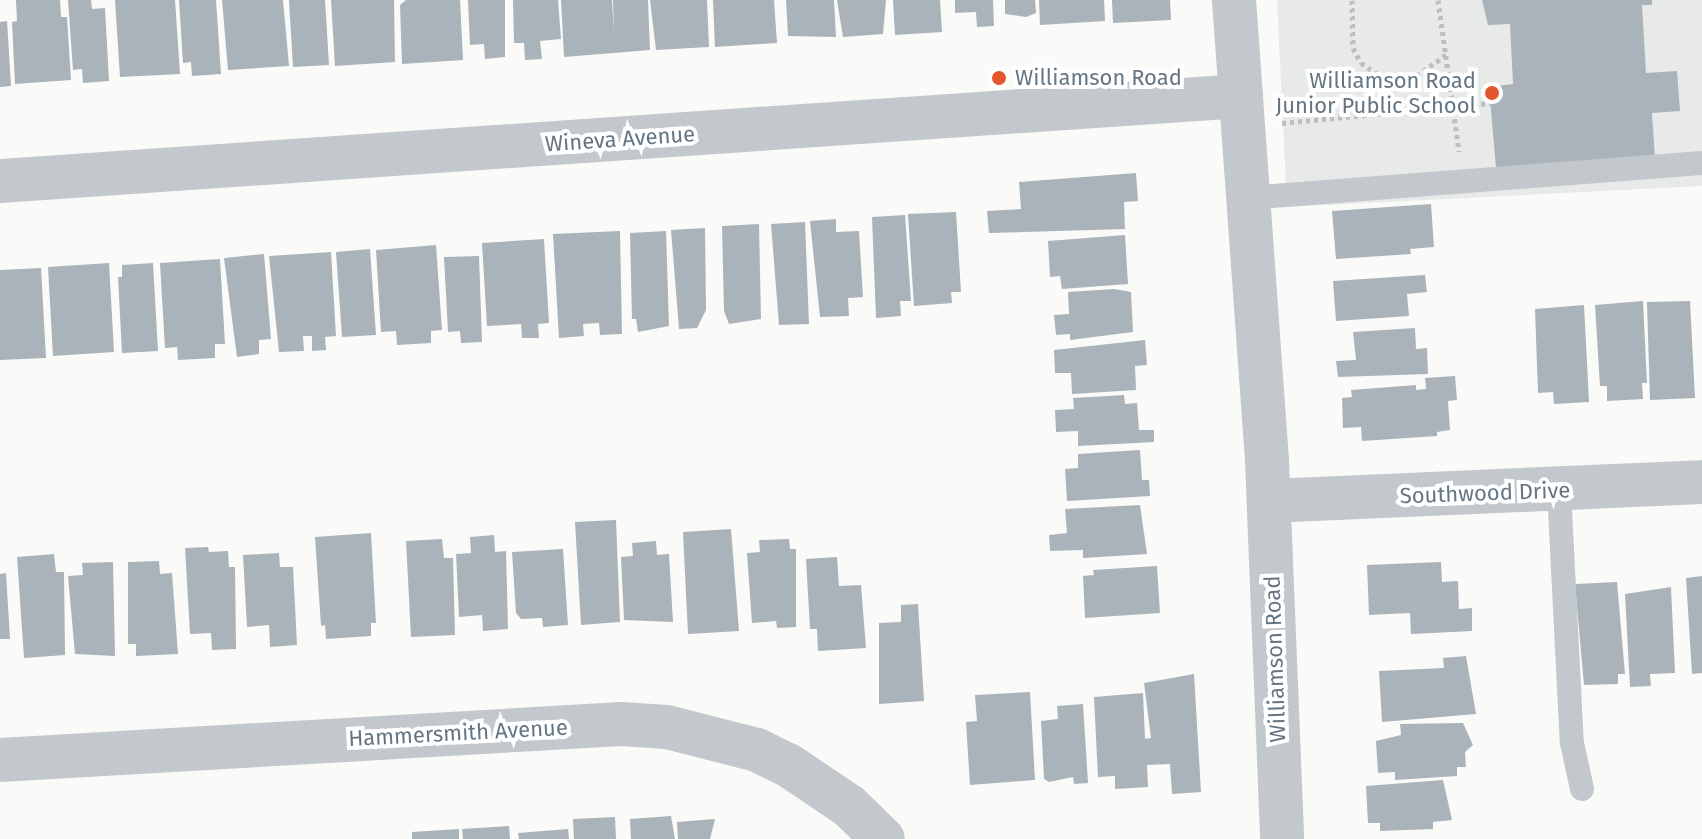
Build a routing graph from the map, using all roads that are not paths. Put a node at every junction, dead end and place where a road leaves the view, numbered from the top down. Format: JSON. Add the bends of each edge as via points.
{"nodes":[{"id":1,"x":1234,"y":0,"type":"edge"},
{"id":2,"x":1255,"y":110,"type":"junction"},
{"id":3,"x":1702,"y":163,"type":"edge"},
{"id":4,"x":0,"y":181,"type":"edge"},
{"id":5,"x":1247,"y":198,"type":"junction"},
{"id":6,"x":1702,"y":482,"type":"edge"},
{"id":7,"x":1559,"y":490,"type":"junction"},
{"id":8,"x":1269,"y":501,"type":"junction"},
{"id":9,"x":0,"y":760,"type":"edge"},
{"id":10,"x":1582,"y":789,"type":"dead end"},
{"id":11,"x":883,"y":839,"type":"edge"},
{"id":12,"x":1282,"y":839,"type":"edge"}],
"edges":[{"from":1,"to":2,"type":"street","name":"Williamson Road"},
{"from":2,"to":4,"type":"street","name":"Wineva Avenue"},
{"from":2,"to":5,"type":"street","name":"Williamson Road"},
{"from":3,"to":5,"type":"lane"},
{"from":5,"to":8,"type":"street","name":"Williamson Road"},
{"from":6,"to":7,"type":"street","name":"Southwood Drive"},
{"from":7,"to":8,"type":"street","name":"Southwood Drive"},
{"from":7,"to":10,"type":"lane","via":[[1572,743]]},
{"from":8,"to":12,"type":"street","name":"Williamson Road"},
{"from":9,"to":11,"type":"street","name":"Hammersmith Avenue","via":[[621,724],[667,727],[757,750],[788,765],[849,806]]}]}
